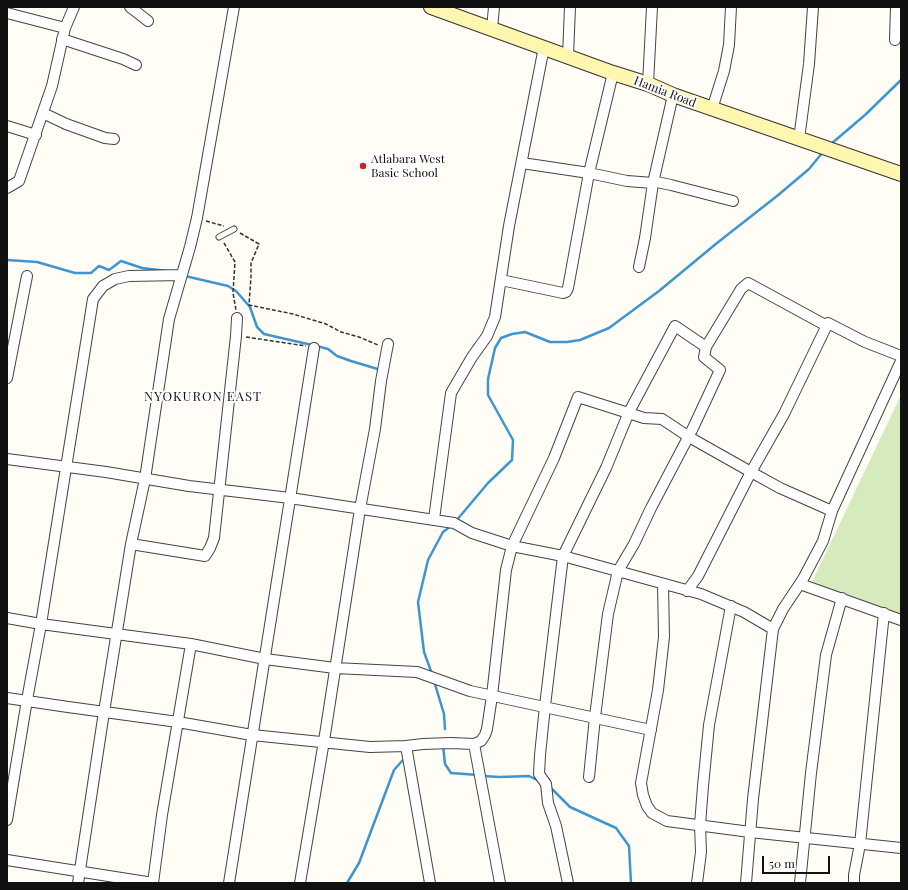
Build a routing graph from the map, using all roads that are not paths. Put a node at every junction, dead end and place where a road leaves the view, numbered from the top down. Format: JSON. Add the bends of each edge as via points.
{"nodes":[{"id":1,"x":74,"y":7,"type":"edge"},
{"id":2,"x":130,"y":7,"type":"edge"},
{"id":3,"x":234,"y":7,"type":"edge"},
{"id":4,"x":433,"y":7,"type":"edge"},
{"id":5,"x":494,"y":7,"type":"edge"},
{"id":6,"x":570,"y":7,"type":"edge"},
{"id":7,"x":652,"y":7,"type":"edge"},
{"id":8,"x":731,"y":7,"type":"edge"},
{"id":9,"x":813,"y":7,"type":"edge"},
{"id":10,"x":896,"y":7,"type":"edge"},
{"id":11,"x":7,"y":13,"type":"edge"},
{"id":12,"x":148,"y":21,"type":"dead end"},
{"id":13,"x":65,"y":28,"type":"junction"},
{"id":14,"x":492,"y":29,"type":"junction"},
{"id":15,"x":62,"y":39,"type":"junction"},
{"id":16,"x":894,"y":40,"type":"dead end"},
{"id":17,"x":544,"y":47,"type":"junction"},
{"id":18,"x":568,"y":56,"type":"junction"},
{"id":19,"x":136,"y":65,"type":"dead end"},
{"id":20,"x":613,"y":73,"type":"junction"},
{"id":21,"x":648,"y":84,"type":"junction"},
{"id":22,"x":673,"y":95,"type":"junction"},
{"id":23,"x":712,"y":109,"type":"junction"},
{"id":24,"x":43,"y":113,"type":"junction"},
{"id":25,"x":7,"y":126,"type":"edge"},
{"id":26,"x":36,"y":135,"type":"junction"},
{"id":27,"x":114,"y":139,"type":"dead end"},
{"id":28,"x":799,"y":139,"type":"junction"},
{"id":29,"x":522,"y":163,"type":"junction"},
{"id":30,"x":589,"y":173,"type":"junction"},
{"id":31,"x":901,"y":174,"type":"edge"},
{"id":32,"x":653,"y":183,"type":"junction"},
{"id":33,"x":7,"y":188,"type":"edge"},
{"id":34,"x":732,"y":201,"type":"dead end"},
{"id":35,"x":234,"y":229,"type":"road end"},
{"id":36,"x":219,"y":237,"type":"road end"},
{"id":37,"x":639,"y":267,"type":"dead end"},
{"id":38,"x":182,"y":271,"type":"junction"},
{"id":39,"x":27,"y":276,"type":"dead end"},
{"id":40,"x":501,"y":280,"type":"junction"},
{"id":41,"x":237,"y":318,"type":"road end"},
{"id":42,"x":827,"y":326,"type":"junction"},
{"id":43,"x":16,"y":330,"type":"junction"},
{"id":44,"x":7,"y":336,"type":"edge"},
{"id":45,"x":387,"y":347,"type":"road end"},
{"id":46,"x":706,"y":347,"type":"junction"},
{"id":47,"x":314,"y":348,"type":"road end"},
{"id":48,"x":901,"y":356,"type":"edge"},
{"id":49,"x":901,"y":362,"type":"edge"},
{"id":50,"x":7,"y":378,"type":"edge"},
{"id":51,"x":629,"y":412,"type":"junction"},
{"id":52,"x":689,"y":436,"type":"junction"},
{"id":53,"x":7,"y":459,"type":"edge"},
{"id":54,"x":66,"y":466,"type":"junction"},
{"id":55,"x":751,"y":472,"type":"junction"},
{"id":56,"x":145,"y":479,"type":"junction"},
{"id":57,"x":218,"y":489,"type":"junction"},
{"id":58,"x":290,"y":498,"type":"junction"},
{"id":59,"x":360,"y":509,"type":"junction"},
{"id":60,"x":832,"y":511,"type":"junction"},
{"id":61,"x":434,"y":519,"type":"junction"},
{"id":62,"x":131,"y":544,"type":"junction"},
{"id":63,"x":512,"y":546,"type":"junction"},
{"id":64,"x":564,"y":556,"type":"junction"},
{"id":65,"x":618,"y":572,"type":"junction"},
{"id":66,"x":663,"y":584,"type":"junction"},
{"id":67,"x":800,"y":584,"type":"junction"},
{"id":68,"x":687,"y":591,"type":"junction"},
{"id":69,"x":842,"y":598,"type":"junction"},
{"id":70,"x":731,"y":606,"type":"junction"},
{"id":71,"x":884,"y":614,"type":"junction"},
{"id":72,"x":7,"y":618,"type":"edge"},
{"id":73,"x":901,"y":620,"type":"edge"},
{"id":74,"x":41,"y":624,"type":"junction"},
{"id":75,"x":773,"y":629,"type":"junction"},
{"id":76,"x":117,"y":634,"type":"junction"},
{"id":77,"x":191,"y":644,"type":"junction"},
{"id":78,"x":265,"y":659,"type":"junction"},
{"id":79,"x":335,"y":668,"type":"junction"},
{"id":80,"x":492,"y":696,"type":"junction"},
{"id":81,"x":7,"y":698,"type":"edge"},
{"id":82,"x":27,"y":700,"type":"junction"},
{"id":83,"x":544,"y":706,"type":"junction"},
{"id":84,"x":104,"y":712,"type":"junction"},
{"id":85,"x":595,"y":717,"type":"junction"},
{"id":86,"x":178,"y":722,"type":"junction"},
{"id":87,"x":651,"y":730,"type":"junction"},
{"id":88,"x":252,"y":735,"type":"junction"},
{"id":89,"x":324,"y":741,"type":"junction"},
{"id":90,"x":474,"y":744,"type":"junction"},
{"id":91,"x":406,"y":746,"type":"junction"},
{"id":92,"x":589,"y":777,"type":"dead end"},
{"id":93,"x":7,"y":820,"type":"edge"},
{"id":94,"x":700,"y":825,"type":"junction"},
{"id":95,"x":750,"y":832,"type":"junction"},
{"id":96,"x":804,"y":837,"type":"junction"},
{"id":97,"x":860,"y":844,"type":"junction"},
{"id":98,"x":901,"y":848,"type":"edge"},
{"id":99,"x":7,"y":860,"type":"edge"},
{"id":100,"x":80,"y":872,"type":"junction"},
{"id":101,"x":78,"y":883,"type":"edge"},
{"id":102,"x":153,"y":883,"type":"edge"},
{"id":103,"x":229,"y":883,"type":"edge"},
{"id":104,"x":300,"y":883,"type":"edge"},
{"id":105,"x":430,"y":883,"type":"edge"},
{"id":106,"x":500,"y":883,"type":"edge"},
{"id":107,"x":568,"y":883,"type":"edge"},
{"id":108,"x":697,"y":883,"type":"edge"},
{"id":109,"x":746,"y":883,"type":"edge"},
{"id":110,"x":800,"y":883,"type":"edge"},
{"id":111,"x":854,"y":883,"type":"edge"}],
"edges":[{"from":1,"to":13,"type":"street"},
{"from":2,"to":12,"type":"street"},
{"from":3,"to":38,"type":"street","via":[[197,218]]},
{"from":4,"to":14,"type":"main road","name":"Hamia Road"},
{"from":5,"to":14,"type":"street"},
{"from":6,"to":18,"type":"street"},
{"from":7,"to":21,"type":"street"},
{"from":8,"to":23,"type":"street","via":[[729,45]]},
{"from":9,"to":28,"type":"street","via":[[809,64]]},
{"from":10,"to":16,"type":"street"},
{"from":11,"to":13,"type":"street"},
{"from":13,"to":15,"type":"street"},
{"from":14,"to":17,"type":"main road","name":"Hamia Road"},
{"from":15,"to":19,"type":"street"},
{"from":15,"to":24,"type":"street","via":[[52,86]]},
{"from":17,"to":18,"type":"main road","name":"Hamia Road"},
{"from":17,"to":29,"type":"street"},
{"from":18,"to":20,"type":"main road","name":"Hamia Road"},
{"from":20,"to":21,"type":"main road","name":"Hamia Road"},
{"from":20,"to":30,"type":"street"},
{"from":21,"to":22,"type":"main road","name":"Hamia Road"},
{"from":22,"to":23,"type":"main road","name":"Hamia Road"},
{"from":22,"to":32,"type":"street"},
{"from":23,"to":28,"type":"main road","name":"Hamia Road"},
{"from":24,"to":26,"type":"street"},
{"from":24,"to":27,"type":"street","via":[[72,126]]},
{"from":25,"to":26,"type":"street"},
{"from":26,"to":33,"type":"street","via":[[19,182]]},
{"from":28,"to":31,"type":"main road","name":"Hamia Road"},
{"from":29,"to":30,"type":"street"},
{"from":29,"to":40,"type":"street"},
{"from":30,"to":32,"type":"street","via":[[627,181]]},
{"from":30,"to":40,"type":"street","via":[[566,292]]},
{"from":32,"to":34,"type":"street","via":[[671,185]]},
{"from":32,"to":37,"type":"street"},
{"from":35,"to":36,"type":"lane"},
{"from":38,"to":54,"type":"street","via":[[115,278],[103,286],[93,299]]},
{"from":38,"to":56,"type":"street","via":[[169,319]]},
{"from":39,"to":43,"type":"street"},
{"from":40,"to":61,"type":"street","via":[[495,317],[487,336],[451,393]]},
{"from":41,"to":57,"type":"street"},
{"from":42,"to":46,"type":"street","via":[[748,283],[741,289]]},
{"from":42,"to":48,"type":"street","via":[[828,323],[865,342]]},
{"from":42,"to":55,"type":"street","via":[[784,414]]},
{"from":43,"to":44,"type":"street"},
{"from":43,"to":50,"type":"street"},
{"from":45,"to":59,"type":"street"},
{"from":46,"to":51,"type":"street","via":[[674,326]]},
{"from":46,"to":52,"type":"street","via":[[704,357],[720,370]]},
{"from":47,"to":58,"type":"street"},
{"from":49,"to":60,"type":"street"},
{"from":51,"to":52,"type":"street","via":[[644,418],[662,419]]},
{"from":51,"to":63,"type":"street","via":[[578,397],[554,458]]},
{"from":51,"to":64,"type":"street","via":[[606,468]]},
{"from":52,"to":55,"type":"street"},
{"from":52,"to":65,"type":"street"},
{"from":53,"to":54,"type":"street"},
{"from":54,"to":56,"type":"street"},
{"from":54,"to":74,"type":"street"},
{"from":55,"to":60,"type":"street"},
{"from":55,"to":68,"type":"street","via":[[698,576]]},
{"from":56,"to":57,"type":"street"},
{"from":56,"to":62,"type":"street"},
{"from":57,"to":58,"type":"street"},
{"from":57,"to":62,"type":"street","via":[[214,538],[205,556]]},
{"from":58,"to":59,"type":"street"},
{"from":58,"to":78,"type":"street"},
{"from":59,"to":61,"type":"street"},
{"from":59,"to":79,"type":"street"},
{"from":60,"to":67,"type":"street","via":[[823,541]]},
{"from":61,"to":63,"type":"street","via":[[454,523],[472,533]]},
{"from":62,"to":76,"type":"street"},
{"from":63,"to":64,"type":"street"},
{"from":63,"to":80,"type":"street","via":[[506,570]]},
{"from":64,"to":65,"type":"street"},
{"from":64,"to":83,"type":"street"},
{"from":65,"to":66,"type":"street"},
{"from":65,"to":85,"type":"street","via":[[608,614]]},
{"from":66,"to":68,"type":"street"},
{"from":66,"to":87,"type":"street","via":[[664,637]]},
{"from":67,"to":69,"type":"street"},
{"from":67,"to":75,"type":"street"},
{"from":68,"to":70,"type":"street"},
{"from":69,"to":71,"type":"street"},
{"from":69,"to":96,"type":"street","via":[[826,655]]},
{"from":70,"to":75,"type":"street"},
{"from":70,"to":94,"type":"street","via":[[709,725]]},
{"from":71,"to":73,"type":"street"},
{"from":71,"to":97,"type":"street"},
{"from":72,"to":74,"type":"street"},
{"from":74,"to":76,"type":"street"},
{"from":74,"to":82,"type":"street"},
{"from":75,"to":95,"type":"street"},
{"from":76,"to":77,"type":"street"},
{"from":76,"to":84,"type":"street"},
{"from":77,"to":78,"type":"street"},
{"from":77,"to":86,"type":"street"},
{"from":78,"to":79,"type":"street"},
{"from":78,"to":88,"type":"street"},
{"from":79,"to":80,"type":"street","via":[[417,672]]},
{"from":79,"to":89,"type":"street"},
{"from":80,"to":83,"type":"street"},
{"from":80,"to":90,"type":"street","via":[[485,735],[481,742]]},
{"from":81,"to":82,"type":"street"},
{"from":82,"to":84,"type":"street"},
{"from":82,"to":93,"type":"street"},
{"from":83,"to":85,"type":"street"},
{"from":83,"to":107,"type":"street","via":[[539,774],[546,784],[548,803],[556,826]]},
{"from":84,"to":86,"type":"street"},
{"from":84,"to":100,"type":"street"},
{"from":85,"to":87,"type":"street"},
{"from":85,"to":92,"type":"street"},
{"from":86,"to":88,"type":"street"},
{"from":86,"to":102,"type":"street"},
{"from":87,"to":94,"type":"street","via":[[641,783],[647,806],[652,813],[667,821]]},
{"from":88,"to":89,"type":"street"},
{"from":88,"to":103,"type":"street"},
{"from":89,"to":91,"type":"street","via":[[370,747]]},
{"from":89,"to":104,"type":"street"},
{"from":90,"to":91,"type":"street","via":[[451,742]]},
{"from":90,"to":106,"type":"street"},
{"from":91,"to":105,"type":"street"},
{"from":94,"to":95,"type":"street"},
{"from":94,"to":108,"type":"street"},
{"from":95,"to":96,"type":"street"},
{"from":95,"to":109,"type":"street"},
{"from":96,"to":97,"type":"street"},
{"from":96,"to":110,"type":"street"},
{"from":97,"to":98,"type":"street"},
{"from":97,"to":111,"type":"street"},
{"from":99,"to":100,"type":"street"},
{"from":100,"to":101,"type":"street"},
{"from":100,"to":102,"type":"street"}]}
